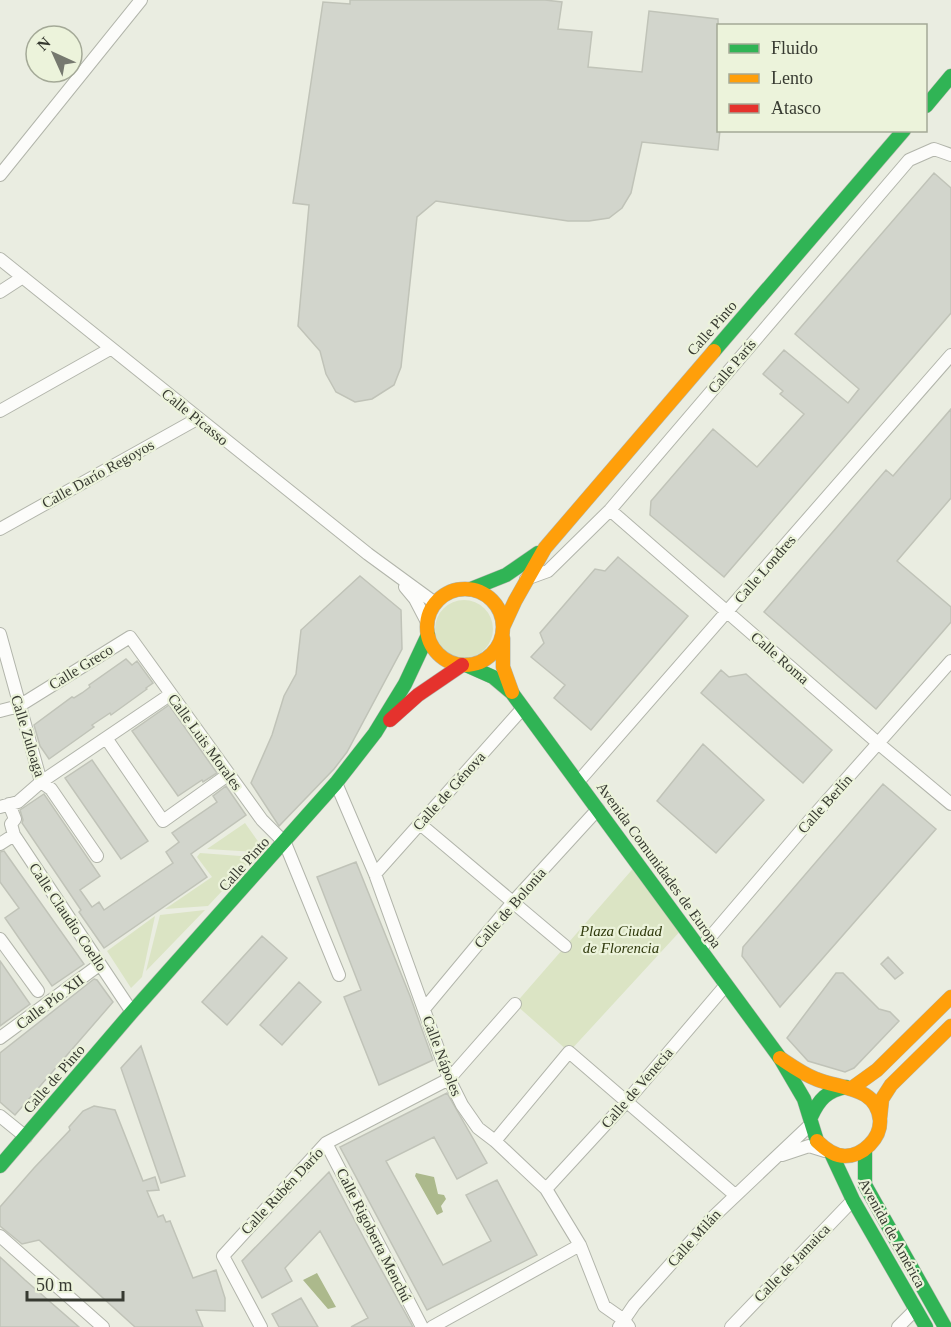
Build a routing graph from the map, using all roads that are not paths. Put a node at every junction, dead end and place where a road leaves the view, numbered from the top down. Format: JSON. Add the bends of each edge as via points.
{"nodes":[{"id":1,"x":141,"y":0,"type":"edge"},
{"id":2,"x":950,"y":76,"type":"edge"},
{"id":3,"x":927,"y":105,"type":"edge"},
{"id":4,"x":902,"y":132,"type":"edge"},
{"id":5,"x":951,"y":155,"type":"edge"},
{"id":6,"x":0,"y":174,"type":"edge"},
{"id":7,"x":0,"y":259,"type":"edge"},
{"id":8,"x":23,"y":277,"type":"junction"},
{"id":9,"x":0,"y":292,"type":"edge"},
{"id":10,"x":110,"y":349,"type":"junction"},
{"id":11,"x":951,"y":355,"type":"edge"},
{"id":12,"x":0,"y":411,"type":"edge"},
{"id":13,"x":197,"y":419,"type":"junction"},
{"id":14,"x":610,"y":510,"type":"junction"},
{"id":15,"x":0,"y":529,"type":"edge"},
{"id":16,"x":544,"y":548,"type":"junction"},
{"id":17,"x":393,"y":572,"type":"junction"},
{"id":18,"x":526,"y":579,"type":"junction"},
{"id":19,"x":471,"y":589,"type":"junction"},
{"id":20,"x":435,"y":603,"type":"junction"},
{"id":21,"x":727,"y":612,"type":"junction"},
{"id":22,"x":427,"y":629,"type":"junction"},
{"id":23,"x":503,"y":631,"type":"junction"},
{"id":24,"x":0,"y":634,"type":"edge"},
{"id":25,"x":130,"y":637,"type":"joint"},
{"id":26,"x":951,"y":661,"type":"edge"},
{"id":27,"x":4,"y":665,"type":"edge"},
{"id":28,"x":464,"y":665,"type":"junction"},
{"id":29,"x":512,"y":693,"type":"junction"},
{"id":30,"x":171,"y":694,"type":"junction"},
{"id":31,"x":19,"y":706,"type":"junction"},
{"id":32,"x":523,"y":708,"type":"junction"},
{"id":33,"x":0,"y":711,"type":"edge"},
{"id":34,"x":375,"y":733,"type":"junction"},
{"id":35,"x":106,"y":738,"type":"junction"},
{"id":36,"x":879,"y":744,"type":"junction"},
{"id":37,"x":229,"y":774,"type":"junction"},
{"id":38,"x":41,"y":782,"type":"junction"},
{"id":39,"x":578,"y":782,"type":"junction"},
{"id":40,"x":336,"y":783,"type":"junction"},
{"id":41,"x":951,"y":804,"type":"edge"},
{"id":42,"x":5,"y":805,"type":"edge"},
{"id":43,"x":597,"y":809,"type":"junction"},
{"id":44,"x":420,"y":824,"type":"junction"},
{"id":45,"x":14,"y":835,"type":"junction"},
{"id":46,"x":285,"y":843,"type":"junction"},
{"id":47,"x":0,"y":844,"type":"edge"},
{"id":48,"x":97,"y":856,"type":"dead end"},
{"id":49,"x":375,"y":874,"type":"junction"},
{"id":50,"x":513,"y":902,"type":"junction"},
{"id":51,"x":0,"y":939,"type":"edge"},
{"id":52,"x":565,"y":946,"type":"dead end"},
{"id":53,"x":700,"y":949,"type":"junction"},
{"id":54,"x":99,"y":965,"type":"junction"},
{"id":55,"x":339,"y":975,"type":"dead end"},
{"id":56,"x":726,"y":985,"type":"junction"},
{"id":57,"x":38,"y":991,"type":"dead end"},
{"id":58,"x":951,"y":997,"type":"edge"},
{"id":59,"x":515,"y":1004,"type":"dead end"},
{"id":60,"x":424,"y":1009,"type":"junction"},
{"id":61,"x":132,"y":1012,"type":"junction"},
{"id":62,"x":951,"y":1026,"type":"edge"},
{"id":63,"x":0,"y":1038,"type":"edge"},
{"id":64,"x":780,"y":1058,"type":"junction"},
{"id":65,"x":449,"y":1079,"type":"junction"},
{"id":66,"x":849,"y":1088,"type":"junction"},
{"id":67,"x":627,"y":1101,"type":"junction"},
{"id":68,"x":0,"y":1116,"type":"edge"},
{"id":69,"x":880,"y":1119,"type":"junction"},
{"id":70,"x":811,"y":1121,"type":"junction"},
{"id":71,"x":26,"y":1137,"type":"junction"},
{"id":72,"x":495,"y":1141,"type":"junction"},
{"id":73,"x":326,"y":1143,"type":"junction"},
{"id":74,"x":865,"y":1150,"type":"junction"},
{"id":75,"x":829,"y":1152,"type":"junction"},
{"id":76,"x":778,"y":1157,"type":"junction"},
{"id":77,"x":0,"y":1166,"type":"edge"},
{"id":78,"x":546,"y":1190,"type":"junction"},
{"id":79,"x":735,"y":1195,"type":"junction"},
{"id":80,"x":853,"y":1200,"type":"junction"},
{"id":81,"x":0,"y":1236,"type":"edge"},
{"id":82,"x":580,"y":1245,"type":"junction"},
{"id":83,"x":915,"y":1310,"type":"junction"},
{"id":84,"x":624,"y":1325,"type":"edge"},
{"id":85,"x":103,"y":1327,"type":"edge"},
{"id":86,"x":261,"y":1327,"type":"edge"},
{"id":87,"x":422,"y":1327,"type":"edge"},
{"id":88,"x":432,"y":1327,"type":"edge"},
{"id":89,"x":731,"y":1327,"type":"edge"},
{"id":90,"x":898,"y":1327,"type":"edge"},
{"id":91,"x":926,"y":1327,"type":"edge"},
{"id":92,"x":945,"y":1327,"type":"edge"}],
"edges":[{"from":1,"to":6,"type":"street"},
{"from":2,"to":3,"type":"main road"},
{"from":4,"to":16,"type":"main road","name":"Calle Pinto"},
{"from":5,"to":14,"type":"street","name":"Calle París","via":[[934,149],[909,160]]},
{"from":7,"to":8,"type":"street","name":"Calle Picasso"},
{"from":8,"to":9,"type":"street"},
{"from":8,"to":10,"type":"street","name":"Calle Picasso"},
{"from":10,"to":12,"type":"street"},
{"from":10,"to":13,"type":"street","name":"Calle Picasso"},
{"from":11,"to":21,"type":"street","name":"Calle Londres"},
{"from":13,"to":15,"type":"street","name":"Calle Darío Regoyos"},
{"from":13,"to":17,"type":"street","name":"Calle Picasso"},
{"from":14,"to":18,"type":"street","name":"Calle París","via":[[548,571]]},
{"from":14,"to":21,"type":"street","name":"Calle Roma"},
{"from":16,"to":18,"type":"main road","name":"Calle Pinto"},
{"from":16,"to":19,"type":"main road","name":"Calle Pinto","via":[[506,575]]},
{"from":17,"to":20,"type":"street","name":"Calle Picasso"},
{"from":17,"to":22,"type":"street","name":"Calle Picasso","via":[[415,599]]},
{"from":18,"to":23,"type":"main road","name":"Calle Pinto"},
{"from":19,"to":20,"type":"main road","via":[[445,594]]},
{"from":19,"to":23,"type":"main road","via":[[493,600],[500,610]]},
{"from":20,"to":22,"type":"main road"},
{"from":21,"to":36,"type":"street","name":"Calle Roma"},
{"from":21,"to":39,"type":"street","name":"Calle Londres"},
{"from":22,"to":28,"type":"main road","via":[[432,647],[440,656]]},
{"from":22,"to":34,"type":"main road","name":"Calle Pinto","via":[[405,684]]},
{"from":23,"to":28,"type":"main road","via":[[492,654],[483,661]]},
{"from":23,"to":29,"type":"main road","name":"Avenida Comunidades de Europa","via":[[503,667]]},
{"from":24,"to":27,"type":"street","name":"Calle Zuloaga"},
{"from":25,"to":30,"type":"street","name":"Calle Luis Morales"},
{"from":25,"to":31,"type":"street","name":"Calle Greco"},
{"from":26,"to":36,"type":"street","name":"Calle Berlín"},
{"from":27,"to":31,"type":"street","name":"Calle Zuloaga"},
{"from":28,"to":29,"type":"main road","name":"Avenida Comunidades de Europa","via":[[493,676]]},
{"from":28,"to":34,"type":"main road","name":"Calle Pinto","via":[[418,695]]},
{"from":29,"to":32,"type":"main road","name":"Avenida Comunidades de Europa"},
{"from":30,"to":35,"type":"street"},
{"from":30,"to":37,"type":"street","name":"Calle Luis Morales"},
{"from":31,"to":33,"type":"street","name":"Calle Greco"},
{"from":31,"to":38,"type":"street","name":"Calle Zuloaga"},
{"from":32,"to":39,"type":"main road","name":"Avenida Comunidades de Europa"},
{"from":32,"to":44,"type":"street","name":"Calle de Génova"},
{"from":34,"to":40,"type":"main road","name":"Calle Pinto"},
{"from":35,"to":37,"type":"street","via":[[163,821]]},
{"from":35,"to":38,"type":"street"},
{"from":36,"to":41,"type":"street","name":"Calle Roma"},
{"from":36,"to":53,"type":"street","name":"Calle Berlín"},
{"from":37,"to":46,"type":"street","name":"Calle Luis Morales","via":[[262,820]]},
{"from":38,"to":42,"type":"street","via":[[18,802]]},
{"from":38,"to":48,"type":"street","name":"Calle Zuloaga","via":[[51,789]]},
{"from":39,"to":43,"type":"main road","name":"Avenida Comunidades de Europa"},
{"from":40,"to":46,"type":"main road","name":"Calle Pinto"},
{"from":40,"to":49,"type":"street","name":"Calle Nápoles"},
{"from":42,"to":45,"type":"street","via":[[15,819],[11,824]]},
{"from":43,"to":50,"type":"street","name":"Calle de Bolonia"},
{"from":43,"to":53,"type":"main road","name":"Avenida Comunidades de Europa"},
{"from":44,"to":49,"type":"street","name":"Calle de Génova"},
{"from":44,"to":50,"type":"street"},
{"from":45,"to":47,"type":"street"},
{"from":45,"to":54,"type":"street","name":"Calle Claudio Coello"},
{"from":46,"to":55,"type":"street"},
{"from":46,"to":61,"type":"main road","name":"Calle Pinto"},
{"from":49,"to":60,"type":"street","name":"Calle Nápoles"},
{"from":50,"to":52,"type":"street"},
{"from":50,"to":60,"type":"street","name":"Calle de Bolonia"},
{"from":51,"to":57,"type":"street"},
{"from":53,"to":56,"type":"main road","name":"Avenida Comunidades de Europa"},
{"from":54,"to":61,"type":"street","name":"Calle Claudio Coello"},
{"from":54,"to":63,"type":"street","name":"Calle Pío XII"},
{"from":56,"to":64,"type":"main road","name":"Avenida Comunidades de Europa"},
{"from":56,"to":67,"type":"street","name":"Calle de Venecia"},
{"from":58,"to":66,"type":"main road","via":[[877,1070]]},
{"from":59,"to":65,"type":"street"},
{"from":60,"to":65,"type":"street","name":"Calle Nápoles"},
{"from":61,"to":71,"type":"main road","name":"Calle de Pinto"},
{"from":62,"to":69,"type":"main road","via":[[891,1085],[882,1099]]},
{"from":64,"to":66,"type":"main road","via":[[816,1080]]},
{"from":64,"to":70,"type":"main road","name":"Avenida Comunidades de Europa","via":[[801,1093]]},
{"from":65,"to":72,"type":"street","name":"Calle Nápoles","via":[[478,1128]]},
{"from":65,"to":73,"type":"street","name":"Calle Rubén Darío"},
{"from":66,"to":69,"type":"main road","via":[[862,1091],[873,1100]]},
{"from":66,"to":70,"type":"main road","via":[[826,1093]]},
{"from":67,"to":72,"type":"street","via":[[569,1052]]},
{"from":67,"to":78,"type":"street","name":"Calle de Venecia"},
{"from":67,"to":79,"type":"street"},
{"from":68,"to":71,"type":"street"},
{"from":69,"to":74,"type":"main road","via":[[874,1142]]},
{"from":70,"to":75,"type":"main road","via":[[814,1136]]},
{"from":70,"to":76,"type":"street","name":"Calle Milán"},
{"from":71,"to":77,"type":"main road","name":"Calle de Pinto"},
{"from":72,"to":78,"type":"street","name":"Calle Nápoles"},
{"from":73,"to":86,"type":"street","name":"Calle Rubén Darío","via":[[223,1256]]},
{"from":73,"to":87,"type":"street","name":"Calle Rigoberta Menchú"},
{"from":74,"to":75,"type":"main road","via":[[851,1156]]},
{"from":74,"to":92,"type":"main road","name":"Avenida de América","via":[[865,1185]]},
{"from":75,"to":76,"type":"street","via":[[808,1146]]},
{"from":75,"to":80,"type":"main road","name":"Avenida de América"},
{"from":76,"to":79,"type":"street","name":"Calle Milán"},
{"from":78,"to":82,"type":"street","name":"Calle Nápoles"},
{"from":79,"to":84,"type":"street","name":"Calle Milán","via":[[634,1305]]},
{"from":80,"to":83,"type":"main road","name":"Avenida de América"},
{"from":80,"to":89,"type":"street","name":"Calle de Jamaica"},
{"from":81,"to":85,"type":"street"},
{"from":82,"to":84,"type":"street","name":"Calle Nápoles","via":[[604,1306]]},
{"from":82,"to":88,"type":"street"},
{"from":83,"to":90,"type":"street"},
{"from":83,"to":91,"type":"main road","name":"Avenida de América"}]}
